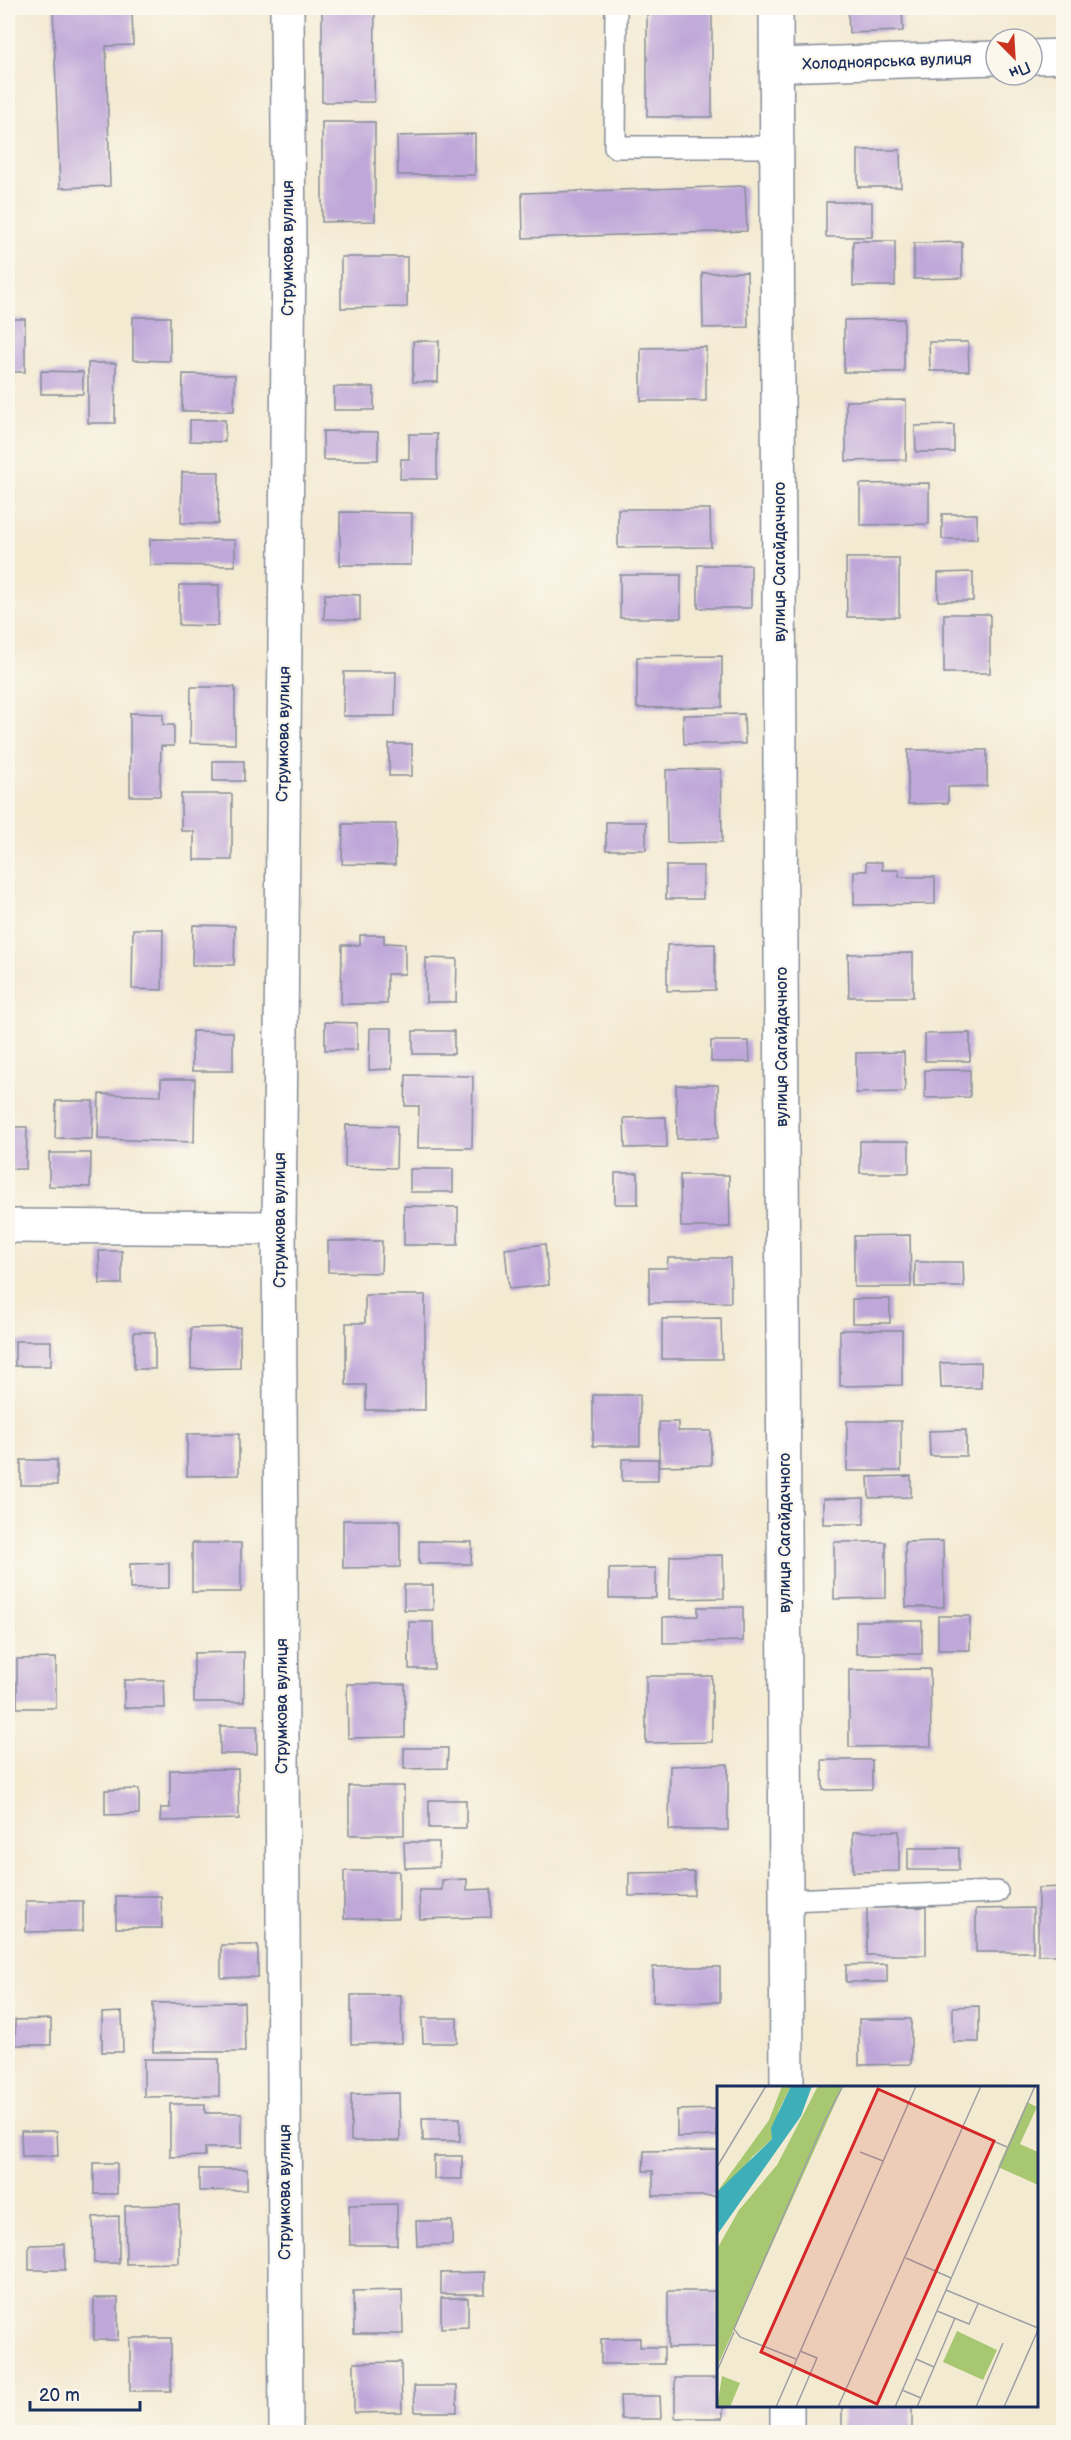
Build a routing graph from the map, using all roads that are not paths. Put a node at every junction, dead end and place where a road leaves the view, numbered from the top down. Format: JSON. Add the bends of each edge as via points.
{"nodes":[{"id":1,"x":287,"y":8,"type":"edge"},
{"id":2,"x":616,"y":8,"type":"edge"},
{"id":3,"x":776,"y":8,"type":"edge"},
{"id":4,"x":1064,"y":56,"type":"edge"},
{"id":5,"x":1044,"y":57,"type":"edge"},
{"id":6,"x":984,"y":58,"type":"edge"},
{"id":7,"x":777,"y":65,"type":"junction"},
{"id":8,"x":778,"y":147,"type":"junction"},
{"id":9,"x":8,"y":1226,"type":"edge"},
{"id":10,"x":279,"y":1228,"type":"junction"},
{"id":11,"x":997,"y":1892,"type":"dead end"},
{"id":12,"x":787,"y":1900,"type":"junction"},
{"id":13,"x":787,"y":2086,"type":"edge"},
{"id":14,"x":787,"y":2407,"type":"edge"},
{"id":15,"x":286,"y":2433,"type":"edge"},
{"id":16,"x":787,"y":2433,"type":"edge"}],
"edges":[{"from":1,"to":10,"type":"street","name":"Струмкова вулиця","via":[[289,249]]},
{"from":2,"to":8,"type":"lane","via":[[615,147]]},
{"from":3,"to":7,"type":"street","name":"вулиця Сагайдачного"},
{"from":4,"to":5,"type":"street"},
{"from":6,"to":7,"type":"street","name":"Холодноярська вулиця"},
{"from":7,"to":8,"type":"street","name":"вулиця Сагайдачного"},
{"from":8,"to":12,"type":"street","name":"вулиця Сагайдачного"},
{"from":9,"to":10,"type":"street"},
{"from":10,"to":15,"type":"street","name":"Струмкова вулиця"},
{"from":11,"to":12,"type":"lane"},
{"from":12,"to":13,"type":"street","name":"вулиця Сагайдачного"},
{"from":14,"to":16,"type":"street"}]}
